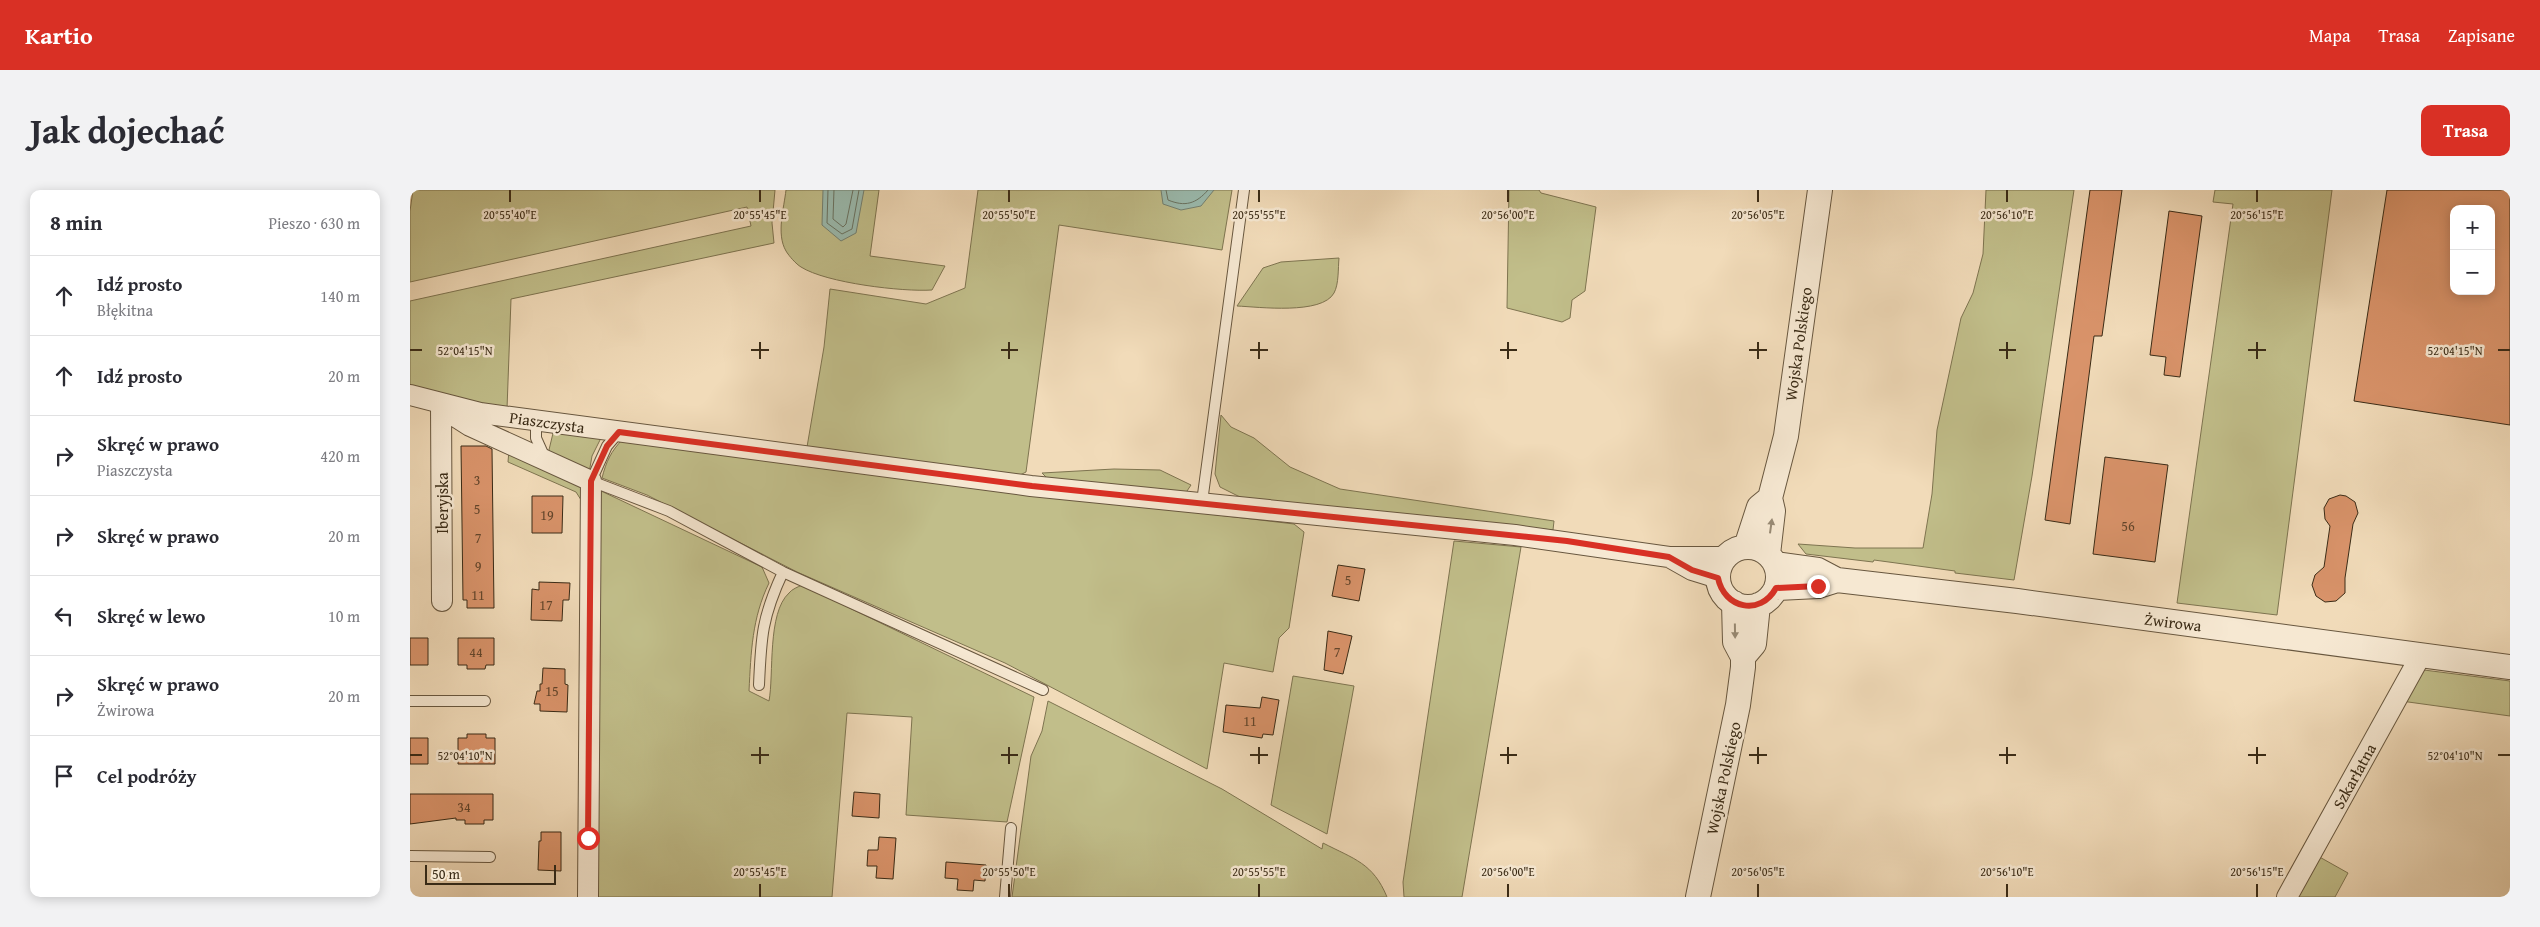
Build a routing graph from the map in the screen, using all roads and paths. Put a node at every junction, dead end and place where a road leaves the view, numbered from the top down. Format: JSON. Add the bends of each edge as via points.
{"nodes":[{"id":1,"x":1244,"y":190,"type":"edge"},
{"id":2,"x":1820,"y":190,"type":"edge"},
{"id":3,"x":410,"y":395,"type":"edge"},
{"id":4,"x":441,"y":404,"type":"junction"},
{"id":5,"x":536,"y":420,"type":"junction"},
{"id":6,"x":619,"y":432,"type":"junction"},
{"id":7,"x":545,"y":459,"type":"junction"},
{"id":8,"x":591,"y":481,"type":"junction"},
{"id":9,"x":1202,"y":502,"type":"junction"},
{"id":10,"x":1747,"y":560,"type":"junction"},
{"id":11,"x":783,"y":572,"type":"junction"},
{"id":12,"x":1836,"y":580,"type":"junction"},
{"id":13,"x":1776,"y":588,"type":"junction"},
{"id":14,"x":442,"y":601,"type":"dead end"},
{"id":15,"x":1734,"y":603,"type":"junction"},
{"id":16,"x":1758,"y":605,"type":"junction"},
{"id":17,"x":2420,"y":655,"type":"junction"},
{"id":18,"x":1744,"y":658,"type":"junction"},
{"id":19,"x":2510,"y":667,"type":"edge"},
{"id":20,"x":759,"y":685,"type":"dead end"},
{"id":21,"x":1043,"y":690,"type":"dead end"},
{"id":22,"x":410,"y":701,"type":"edge"},
{"id":23,"x":486,"y":701,"type":"dead end"},
{"id":24,"x":1011,"y":828,"type":"dead end"},
{"id":25,"x":410,"y":856,"type":"edge"},
{"id":26,"x":490,"y":857,"type":"dead end"},
{"id":27,"x":588,"y":897,"type":"edge"},
{"id":28,"x":1005,"y":897,"type":"edge"},
{"id":29,"x":1698,"y":897,"type":"edge"},
{"id":30,"x":2287,"y":897,"type":"edge"}],
"edges":[{"from":1,"to":9,"type":"lane"},
{"from":2,"to":10,"type":"street","name":"Wojska Polskiego","via":[[1786,436],[1770,498],[1773,511]]},
{"from":3,"to":4,"type":"street","name":"Piaszczysta"},
{"from":4,"to":5,"type":"street","name":"Piaszczysta"},
{"from":4,"to":7,"type":"street","via":[[448,413],[470,426]]},
{"from":4,"to":14,"type":"street","name":"Iberyjska"},
{"from":5,"to":6,"type":"street","name":"Piaszczysta"},
{"from":5,"to":7,"type":"lane","via":[[536,438]]},
{"from":6,"to":8,"type":"lane","via":[[607,446]]},
{"from":6,"to":9,"type":"street","name":"Piaszczysta","via":[[1032,486]]},
{"from":7,"to":8,"type":"street"},
{"from":8,"to":11,"type":"lane","via":[[669,510]]},
{"from":8,"to":27,"type":"street"},
{"from":9,"to":10,"type":"street","name":"Piaszczysta","via":[[1515,535],[1669,557]]},
{"from":10,"to":12,"type":"street","name":"Żwirowa","via":[[1818,570]]},
{"from":10,"to":13,"type":"street","via":[[1778,572]]},
{"from":10,"to":15,"type":"street","via":[[1724,594]]},
{"from":11,"to":20,"type":"lane","via":[[768,603],[761,633]]},
{"from":11,"to":21,"type":"lane"},
{"from":12,"to":13,"type":"street","name":"Żwirowa","via":[[1818,586]]},
{"from":12,"to":17,"type":"street","name":"Żwirowa"},
{"from":13,"to":16,"type":"street","via":[[1768,600]]},
{"from":15,"to":16,"type":"street","via":[[1747,607]]},
{"from":15,"to":18,"type":"street","name":"Wojska Polskiego","one_way":true,"via":[[1735,642]]},
{"from":16,"to":18,"type":"street","name":"Wojska Polskiego","via":[[1754,644]]},
{"from":17,"to":19,"type":"street","name":"Żwirowa"},
{"from":17,"to":30,"type":"street","name":"Szkarłatna"},
{"from":18,"to":29,"type":"street","name":"Wojska Polskiego","via":[[1738,705]]},
{"from":22,"to":23,"type":"lane"},
{"from":24,"to":28,"type":"lane"},
{"from":25,"to":26,"type":"lane"}]}
